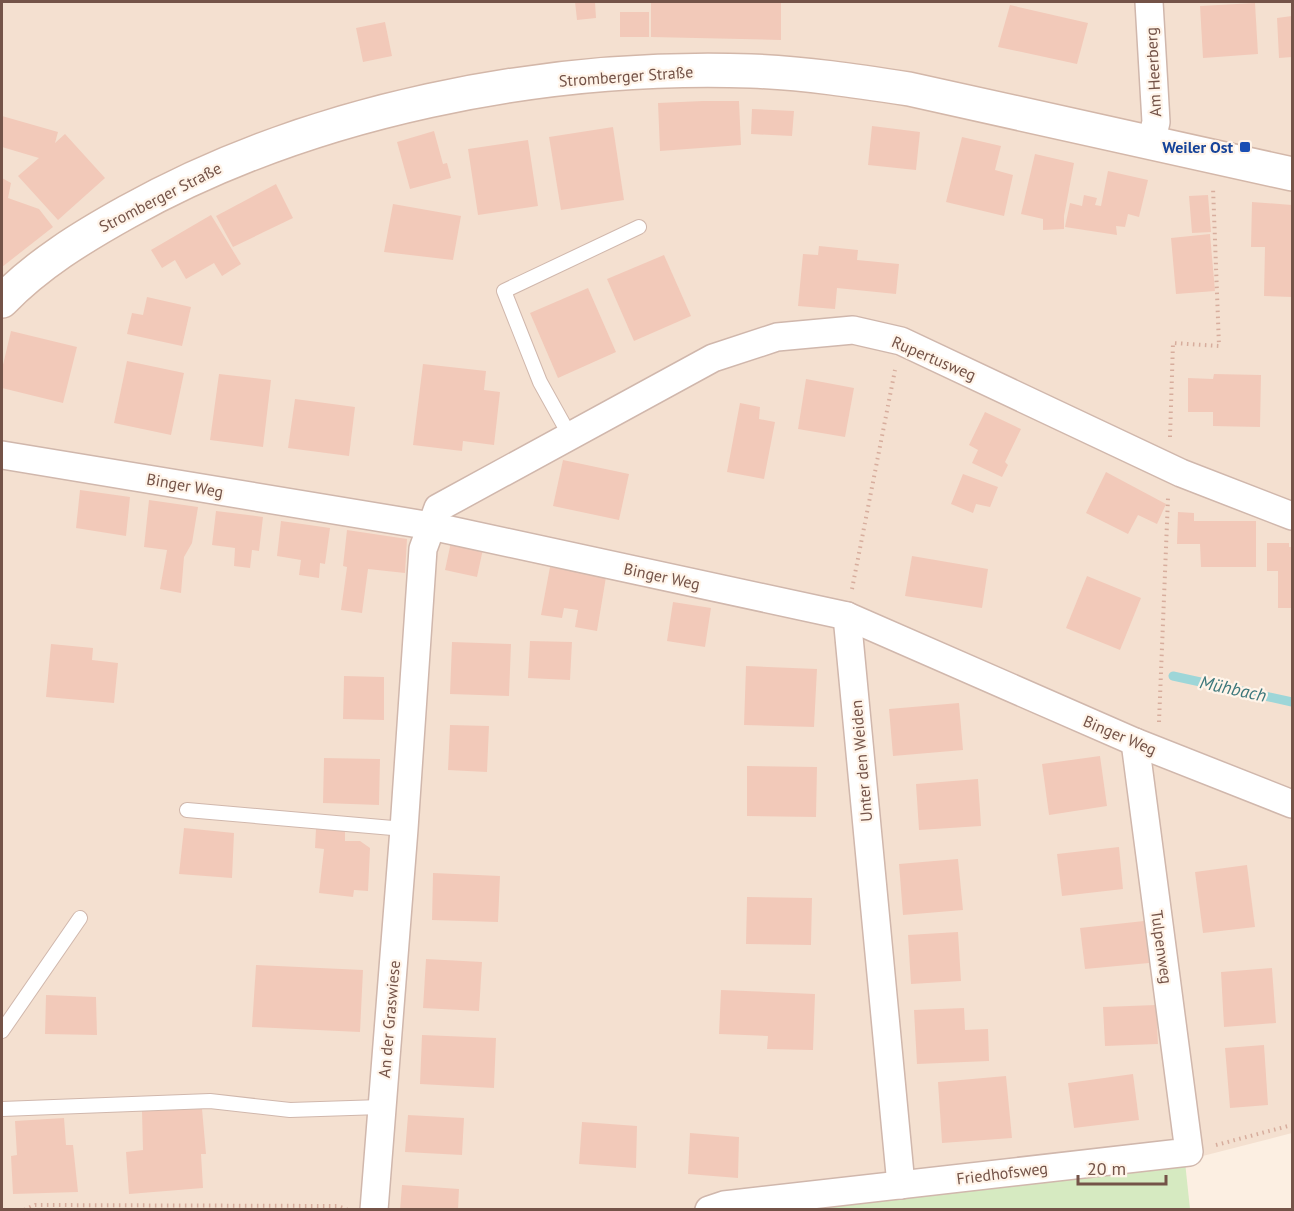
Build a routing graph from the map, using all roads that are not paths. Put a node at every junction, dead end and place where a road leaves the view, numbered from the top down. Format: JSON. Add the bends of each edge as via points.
{"nodes":[{"id":1,"x":1149,"y":2,"type":"edge"},
{"id":2,"x":1152,"y":142,"type":"junction"},
{"id":3,"x":1293,"y":174,"type":"edge"},
{"id":4,"x":639,"y":226,"type":"dead end"},
{"id":5,"x":2,"y":301,"type":"edge"},
{"id":6,"x":570,"y":436,"type":"junction"},
{"id":7,"x":2,"y":454,"type":"edge"},
{"id":8,"x":1293,"y":516,"type":"edge"},
{"id":9,"x":431,"y":526,"type":"junction"},
{"id":10,"x":847,"y":616,"type":"junction"},
{"id":11,"x":1135,"y":742,"type":"junction"},
{"id":12,"x":1293,"y":804,"type":"edge"},
{"id":13,"x":187,"y":810,"type":"dead end"},
{"id":14,"x":404,"y":829,"type":"junction"},
{"id":15,"x":80,"y":918,"type":"dead end"},
{"id":16,"x":2,"y":1031,"type":"edge"},
{"id":17,"x":381,"y":1107,"type":"junction"},
{"id":18,"x":2,"y":1109,"type":"edge"},
{"id":19,"x":1189,"y":1152,"type":"joint"},
{"id":20,"x":901,"y":1185,"type":"junction"},
{"id":21,"x":374,"y":1209,"type":"edge"},
{"id":22,"x":710,"y":1209,"type":"edge"}],
"edges":[{"from":1,"to":2,"type":"street","name":"Am Heerberg","via":[[1156,122]]},
{"from":2,"to":3,"type":"main road","name":"Stromberger Straße"},
{"from":2,"to":5,"type":"main road","name":"Stromberger Straße","via":[[909,89],[808,75],[682,71],[528,84],[362,117],[224,164],[104,224],[56,254]]},
{"from":4,"to":6,"type":"lane","via":[[504,291],[540,382]]},
{"from":6,"to":8,"type":"street","name":"Rupertusweg","via":[[713,358],[777,337],[853,330],[901,341],[1181,472]]},
{"from":6,"to":9,"type":"street","name":"Rupertusweg","via":[[438,508]]},
{"from":7,"to":9,"type":"street","name":"Binger Weg"},
{"from":9,"to":10,"type":"street","name":"Binger Weg"},
{"from":9,"to":14,"type":"street","name":"An der Graswiese","via":[[423,549]]},
{"from":10,"to":11,"type":"street","name":"Binger Weg"},
{"from":10,"to":20,"type":"street","name":"Unter den Weiden"},
{"from":11,"to":12,"type":"street","name":"Binger Weg"},
{"from":11,"to":19,"type":"street","name":"Tulpenweg"},
{"from":13,"to":14,"type":"lane"},
{"from":14,"to":17,"type":"street","name":"An der Graswiese"},
{"from":15,"to":16,"type":"lane"},
{"from":17,"to":18,"type":"lane","via":[[290,1110],[210,1101]]},
{"from":17,"to":21,"type":"street","name":"An der Graswiese"},
{"from":19,"to":20,"type":"street","name":"Friedhofsweg"},
{"from":20,"to":22,"type":"street","name":"Friedhofsweg"}]}
